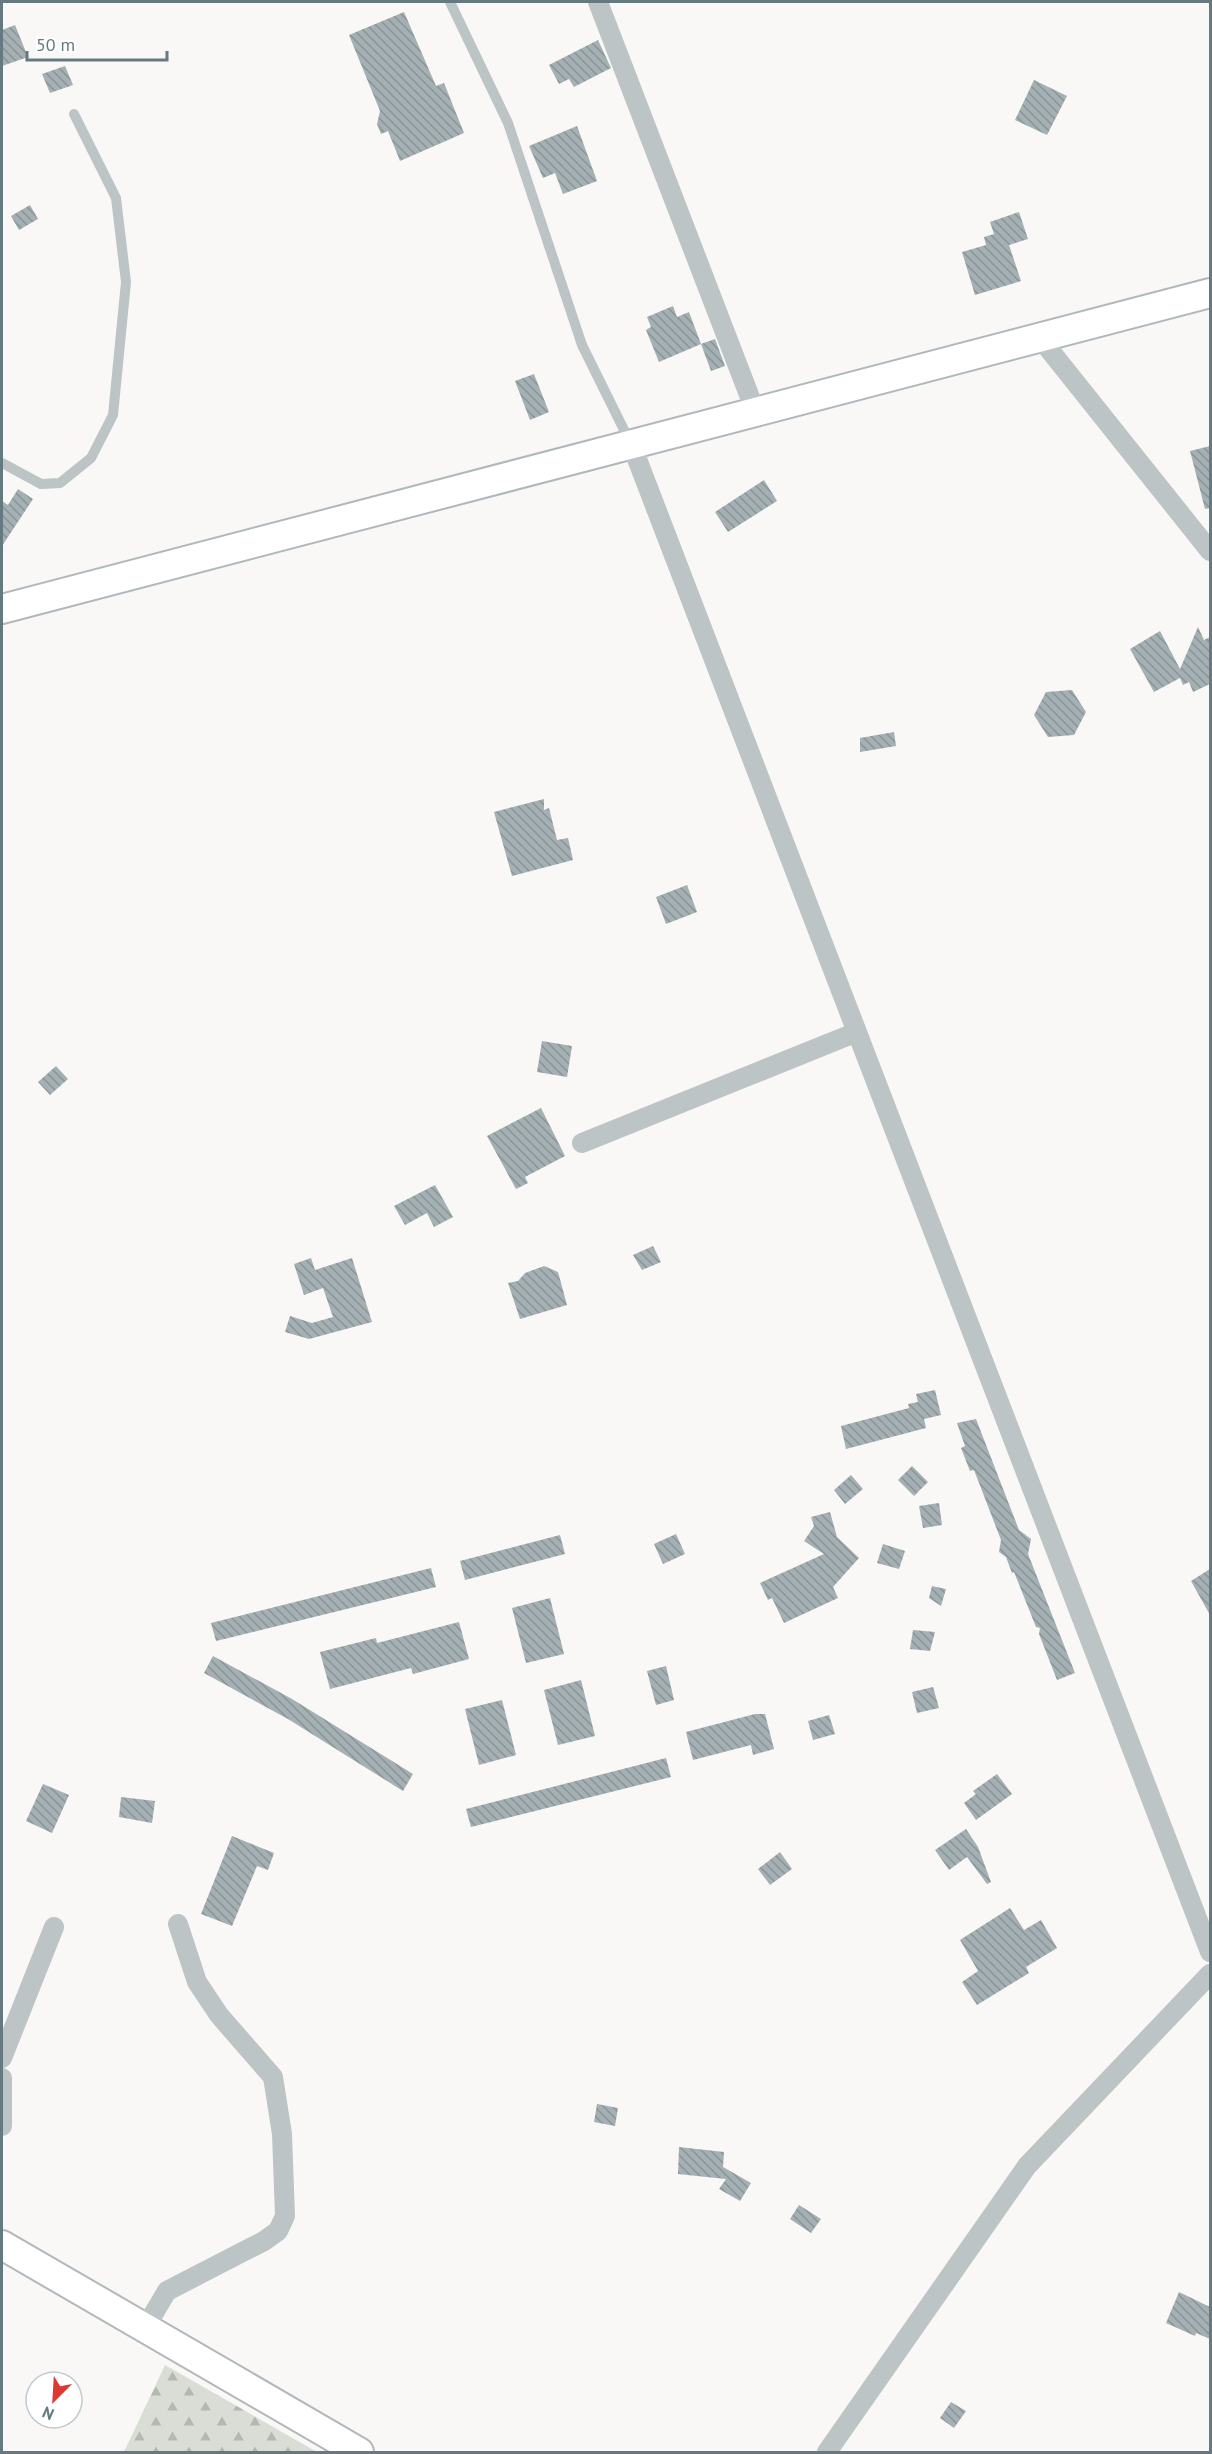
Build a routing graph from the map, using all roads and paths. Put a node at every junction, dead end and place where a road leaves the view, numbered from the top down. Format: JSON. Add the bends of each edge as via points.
{"nodes":[{"id":1,"x":450,"y":2,"type":"edge"},
{"id":2,"x":598,"y":2,"type":"edge"},
{"id":3,"x":74,"y":114,"type":"dead end"},
{"id":4,"x":1210,"y":293,"type":"edge"},
{"id":5,"x":1040,"y":338,"type":"junction"},
{"id":6,"x":756,"y":413,"type":"junction"},
{"id":7,"x":632,"y":446,"type":"junction"},
{"id":8,"x":2,"y":464,"type":"edge"},
{"id":9,"x":1210,"y":551,"type":"edge"},
{"id":10,"x":2,"y":609,"type":"edge"},
{"id":11,"x":857,"y":1032,"type":"junction"},
{"id":12,"x":582,"y":1143,"type":"dead end"},
{"id":13,"x":178,"y":1924,"type":"dead end"},
{"id":14,"x":54,"y":1927,"type":"dead end"},
{"id":15,"x":1210,"y":1952,"type":"edge"},
{"id":16,"x":1210,"y":1974,"type":"edge"},
{"id":17,"x":2,"y":2058,"type":"edge"},
{"id":18,"x":2,"y":2078,"type":"edge"},
{"id":19,"x":2,"y":2126,"type":"edge"},
{"id":20,"x":2,"y":2245,"type":"edge"},
{"id":21,"x":145,"y":2328,"type":"junction"},
{"id":22,"x":358,"y":2452,"type":"edge"},
{"id":23,"x":827,"y":2452,"type":"edge"}],
"edges":[{"from":1,"to":7,"type":"lane","via":[[508,123],[582,345]]},
{"from":2,"to":6,"type":"street"},
{"from":3,"to":8,"type":"lane","via":[[116,198],[126,282],[112,414],[91,458],[60,483],[41,484]]},
{"from":4,"to":5,"type":"street"},
{"from":5,"to":6,"type":"street"},
{"from":5,"to":9,"type":"street"},
{"from":6,"to":7,"type":"street"},
{"from":7,"to":10,"type":"street"},
{"from":7,"to":11,"type":"street"},
{"from":11,"to":12,"type":"street"},
{"from":11,"to":15,"type":"street"},
{"from":13,"to":21,"type":"street","via":[[197,1982],[219,2015],[273,2077],[282,2134],[285,2216],[278,2231],[264,2241],[167,2291]]},
{"from":14,"to":17,"type":"street"},
{"from":16,"to":23,"type":"street","via":[[1027,2166]]},
{"from":18,"to":19,"type":"street"},
{"from":20,"to":21,"type":"street"},
{"from":21,"to":22,"type":"street"}]}
